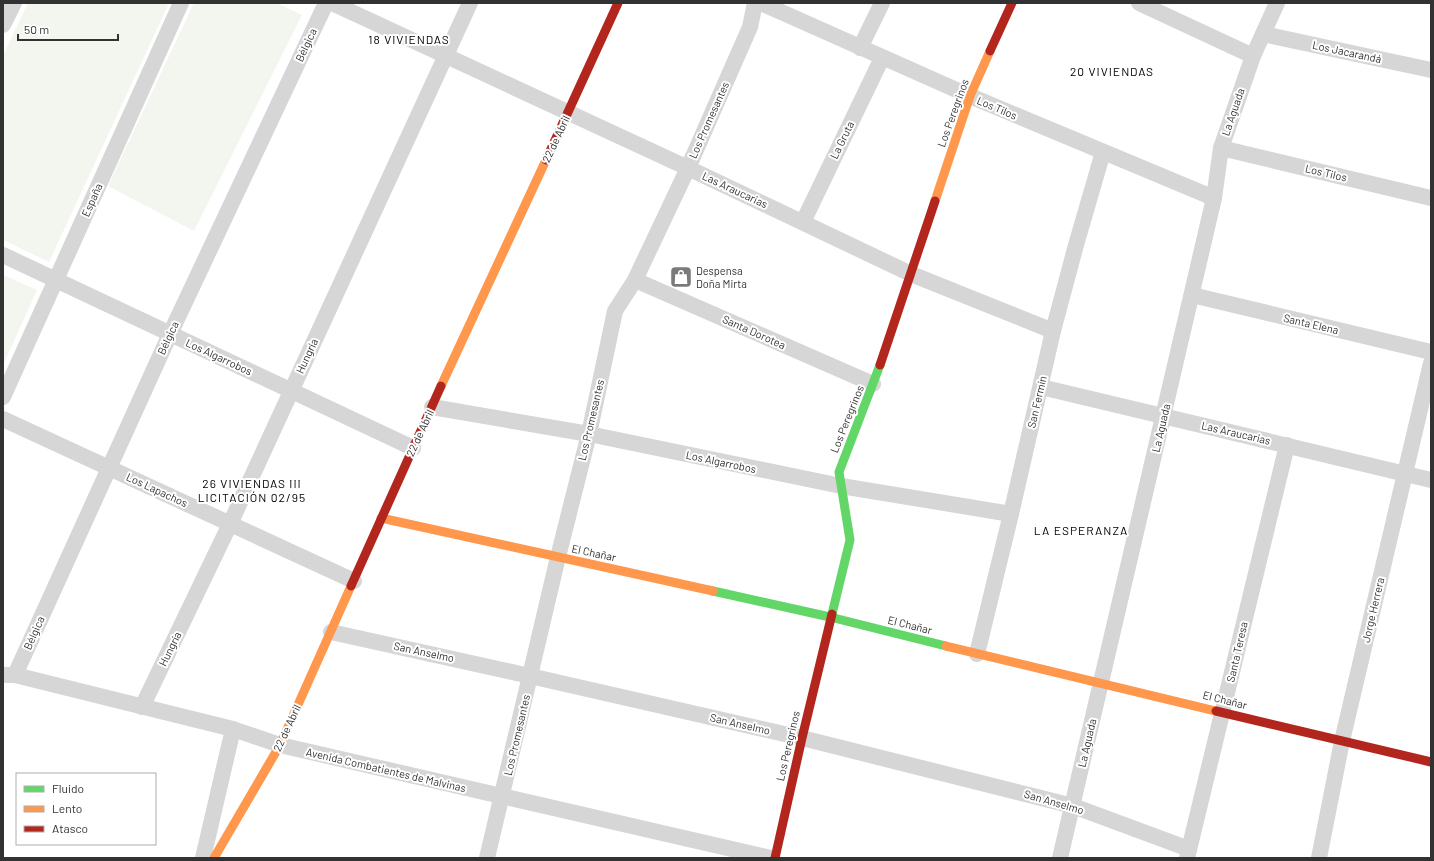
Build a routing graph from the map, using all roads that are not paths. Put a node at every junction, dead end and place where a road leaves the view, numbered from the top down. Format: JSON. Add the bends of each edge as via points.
{"nodes":[{"id":1,"x":14,"y":3,"type":"edge"},
{"id":2,"x":181,"y":3,"type":"edge"},
{"id":3,"x":326,"y":3,"type":"edge"},
{"id":4,"x":332,"y":3,"type":"edge"},
{"id":5,"x":470,"y":3,"type":"edge"},
{"id":6,"x":618,"y":3,"type":"edge"},
{"id":7,"x":754,"y":3,"type":"edge"},
{"id":8,"x":761,"y":3,"type":"edge"},
{"id":9,"x":882,"y":3,"type":"edge"},
{"id":10,"x":1012,"y":3,"type":"edge"},
{"id":11,"x":1139,"y":3,"type":"edge"},
{"id":12,"x":1277,"y":3,"type":"edge"},
{"id":13,"x":3,"y":25,"type":"edge"},
{"id":14,"x":1263,"y":34,"type":"junction"},
{"id":15,"x":860,"y":48,"type":"junction"},
{"id":16,"x":446,"y":55,"type":"junction"},
{"id":17,"x":1253,"y":56,"type":"junction"},
{"id":18,"x":882,"y":58,"type":"junction"},
{"id":19,"x":1431,"y":70,"type":"edge"},
{"id":20,"x":970,"y":96,"type":"junction"},
{"id":21,"x":568,"y":112,"type":"junction"},
{"id":22,"x":1221,"y":148,"type":"junction"},
{"id":23,"x":1103,"y":152,"type":"junction"},
{"id":24,"x":688,"y":168,"type":"junction"},
{"id":25,"x":1214,"y":198,"type":"junction"},
{"id":26,"x":1431,"y":198,"type":"edge"},
{"id":27,"x":803,"y":222,"type":"junction"},
{"id":28,"x":3,"y":255,"type":"edge"},
{"id":29,"x":911,"y":274,"type":"junction"},
{"id":30,"x":55,"y":280,"type":"junction"},
{"id":31,"x":635,"y":280,"type":"junction"},
{"id":32,"x":1192,"y":295,"type":"junction"},
{"id":33,"x":1053,"y":331,"type":"junction"},
{"id":34,"x":170,"y":334,"type":"junction"},
{"id":35,"x":1431,"y":352,"type":"edge"},
{"id":36,"x":1431,"y":364,"type":"edge"},
{"id":37,"x":873,"y":384,"type":"junction"},
{"id":38,"x":1041,"y":387,"type":"junction"},
{"id":39,"x":291,"y":391,"type":"junction"},
{"id":40,"x":3,"y":397,"type":"edge"},
{"id":41,"x":432,"y":407,"type":"junction"},
{"id":42,"x":1163,"y":417,"type":"junction"},
{"id":43,"x":3,"y":419,"type":"edge"},
{"id":44,"x":589,"y":434,"type":"junction"},
{"id":45,"x":1287,"y":445,"type":"junction"},
{"id":46,"x":413,"y":448,"type":"junction"},
{"id":47,"x":109,"y":468,"type":"junction"},
{"id":48,"x":1405,"y":474,"type":"junction"},
{"id":49,"x":1431,"y":480,"type":"edge"},
{"id":50,"x":840,"y":486,"type":"junction"},
{"id":51,"x":1011,"y":514,"type":"junction"},
{"id":52,"x":381,"y":518,"type":"junction"},
{"id":53,"x":230,"y":524,"type":"junction"},
{"id":54,"x":558,"y":557,"type":"junction"},
{"id":55,"x":354,"y":581,"type":"junction"},
{"id":56,"x":830,"y":617,"type":"junction"},
{"id":57,"x":331,"y":632,"type":"junction"},
{"id":58,"x":977,"y":654,"type":"junction"},
{"id":59,"x":7,"y":672,"type":"edge"},
{"id":60,"x":530,"y":676,"type":"junction"},
{"id":61,"x":1100,"y":682,"type":"junction"},
{"id":62,"x":142,"y":707,"type":"junction"},
{"id":63,"x":1223,"y":712,"type":"junction"},
{"id":64,"x":232,"y":729,"type":"junction"},
{"id":65,"x":802,"y":738,"type":"junction"},
{"id":66,"x":1342,"y":741,"type":"junction"},
{"id":67,"x":280,"y":745,"type":"junction"},
{"id":68,"x":1431,"y":762,"type":"edge"},
{"id":69,"x":503,"y":796,"type":"junction"},
{"id":70,"x":1073,"y":806,"type":"junction"},
{"id":71,"x":1188,"y":853,"type":"edge"},
{"id":72,"x":203,"y":858,"type":"edge"},
{"id":73,"x":214,"y":858,"type":"edge"},
{"id":74,"x":488,"y":858,"type":"edge"},
{"id":75,"x":771,"y":858,"type":"edge"},
{"id":76,"x":775,"y":858,"type":"edge"},
{"id":77,"x":1060,"y":858,"type":"edge"},
{"id":78,"x":1319,"y":858,"type":"edge"}],
"edges":[{"from":1,"to":13,"type":"street"},
{"from":2,"to":30,"type":"street","name":"España"},
{"from":3,"to":34,"type":"street","name":"Bélgica"},
{"from":4,"to":16,"type":"street","name":"Las Araucarias"},
{"from":5,"to":16,"type":"street","name":"Hungría"},
{"from":6,"to":21,"type":"street","name":"22 de Abril"},
{"from":7,"to":24,"type":"street","name":"Los Promesantes","via":[[750,26]]},
{"from":8,"to":15,"type":"street","name":"Los Tilos"},
{"from":9,"to":15,"type":"street"},
{"from":10,"to":20,"type":"street","name":"Los Peregrinos"},
{"from":11,"to":17,"type":"street"},
{"from":12,"to":14,"type":"street","name":"La Aguada"},
{"from":14,"to":17,"type":"street","name":"La Aguada"},
{"from":14,"to":19,"type":"street","name":"Los Jacarandá"},
{"from":15,"to":18,"type":"street","name":"Los Tilos"},
{"from":16,"to":21,"type":"street","name":"Las Araucarias"},
{"from":16,"to":39,"type":"street","name":"Hungría"},
{"from":17,"to":22,"type":"street","name":"La Aguada"},
{"from":18,"to":20,"type":"street","name":"Los Tilos"},
{"from":18,"to":27,"type":"street","name":"La Gruta"},
{"from":20,"to":23,"type":"street","name":"Los Tilos"},
{"from":20,"to":29,"type":"street","name":"Los Peregrinos"},
{"from":21,"to":24,"type":"street","name":"Las Araucarias"},
{"from":21,"to":41,"type":"street","name":"22 de Abril"},
{"from":22,"to":25,"type":"street","name":"La Aguada"},
{"from":22,"to":26,"type":"street","name":"Los Tilos"},
{"from":23,"to":25,"type":"street","name":"Los Tilos"},
{"from":23,"to":33,"type":"street","name":"San Fermín"},
{"from":24,"to":27,"type":"street","name":"Las Araucarias"},
{"from":24,"to":31,"type":"street","name":"Los Promesantes"},
{"from":25,"to":32,"type":"street","name":"La Aguada"},
{"from":27,"to":29,"type":"street","name":"Las Araucarias"},
{"from":28,"to":30,"type":"street","name":"Los Algarrobos"},
{"from":29,"to":33,"type":"street","name":"Las Araucarias"},
{"from":29,"to":37,"type":"street","name":"Los Peregrinos"},
{"from":30,"to":34,"type":"street","name":"Los Algarrobos"},
{"from":30,"to":40,"type":"street","name":"España"},
{"from":31,"to":37,"type":"street","name":"Santa Dorotea"},
{"from":31,"to":44,"type":"street","name":"Los Promesantes","via":[[615,311]]},
{"from":32,"to":35,"type":"street","name":"Santa Elena"},
{"from":32,"to":42,"type":"street","name":"La Aguada"},
{"from":33,"to":38,"type":"street","name":"San Fermín"},
{"from":34,"to":39,"type":"street","name":"Los Algarrobos"},
{"from":34,"to":47,"type":"street","name":"Bélgica"},
{"from":36,"to":48,"type":"street","name":"Jorge Herrera"},
{"from":37,"to":50,"type":"street","name":"Los Peregrinos","via":[[839,472]]},
{"from":38,"to":42,"type":"street","name":"Las Araucarias"},
{"from":38,"to":51,"type":"street","name":"San Fermín"},
{"from":39,"to":46,"type":"street","name":"Los Algarrobos"},
{"from":39,"to":53,"type":"street","name":"Hungría"},
{"from":41,"to":44,"type":"street","name":"Los Algarrobos"},
{"from":41,"to":46,"type":"street","name":"22 de Abril"},
{"from":42,"to":45,"type":"street","name":"Las Araucarias"},
{"from":42,"to":61,"type":"street","name":"La Aguada"},
{"from":43,"to":47,"type":"street","name":"Los Lapachos"},
{"from":44,"to":50,"type":"street","name":"Los Algarrobos"},
{"from":44,"to":54,"type":"street","name":"Los Promesantes"},
{"from":45,"to":48,"type":"street","name":"Las Araucarias"},
{"from":45,"to":63,"type":"street","name":"Santa Teresa"},
{"from":46,"to":52,"type":"street","name":"22 de Abril"},
{"from":47,"to":53,"type":"street","name":"Los Lapachos"},
{"from":47,"to":59,"type":"street","name":"Bélgica"},
{"from":48,"to":49,"type":"street","name":"Las Araucarias"},
{"from":48,"to":66,"type":"street","name":"Jorge Herrera"},
{"from":50,"to":51,"type":"street","name":"Los Algarrobos"},
{"from":50,"to":56,"type":"street","name":"Los Peregrinos","via":[[850,540]]},
{"from":51,"to":58,"type":"street","name":"San Fermín"},
{"from":52,"to":54,"type":"street","name":"El Chañar"},
{"from":52,"to":55,"type":"street","name":"22 de Abril"},
{"from":53,"to":55,"type":"street","name":"Los Lapachos"},
{"from":53,"to":62,"type":"street","name":"Hungría"},
{"from":54,"to":56,"type":"street","name":"El Chañar"},
{"from":54,"to":60,"type":"street","name":"Los Promesantes"},
{"from":55,"to":57,"type":"street","name":"22 de Abril"},
{"from":56,"to":58,"type":"street","name":"El Chañar"},
{"from":56,"to":65,"type":"street","name":"Los Peregrinos"},
{"from":57,"to":60,"type":"street","name":"San Anselmo"},
{"from":57,"to":67,"type":"street","name":"22 de Abril"},
{"from":58,"to":61,"type":"street","name":"El Chañar"},
{"from":59,"to":62,"type":"street","name":"Avenida Combatientes de Malvinas"},
{"from":60,"to":65,"type":"street","name":"San Anselmo"},
{"from":60,"to":69,"type":"street","name":"Los Promesantes"},
{"from":61,"to":63,"type":"street","name":"El Chañar"},
{"from":61,"to":70,"type":"street","name":"La Aguada"},
{"from":62,"to":64,"type":"street","name":"Avenida Combatientes de Malvinas"},
{"from":63,"to":66,"type":"street","name":"El Chañar"},
{"from":63,"to":71,"type":"street","name":"Santa Teresa"},
{"from":64,"to":67,"type":"street","name":"Avenida Combatientes de Malvinas"},
{"from":64,"to":72,"type":"street"},
{"from":65,"to":70,"type":"street","name":"San Anselmo"},
{"from":65,"to":76,"type":"street","name":"Los Peregrinos"},
{"from":66,"to":68,"type":"street","name":"El Chañar"},
{"from":66,"to":78,"type":"street","name":"Jorge Herrera"},
{"from":67,"to":69,"type":"street","name":"Avenida Combatientes de Malvinas"},
{"from":67,"to":73,"type":"street","name":"22 de Abril"},
{"from":69,"to":74,"type":"street","name":"Los Promesantes"},
{"from":69,"to":75,"type":"street","name":"Avenida Combatientes de Malvinas"},
{"from":70,"to":71,"type":"street","name":"San Anselmo"},
{"from":70,"to":77,"type":"street","name":"La Aguada"}]}
